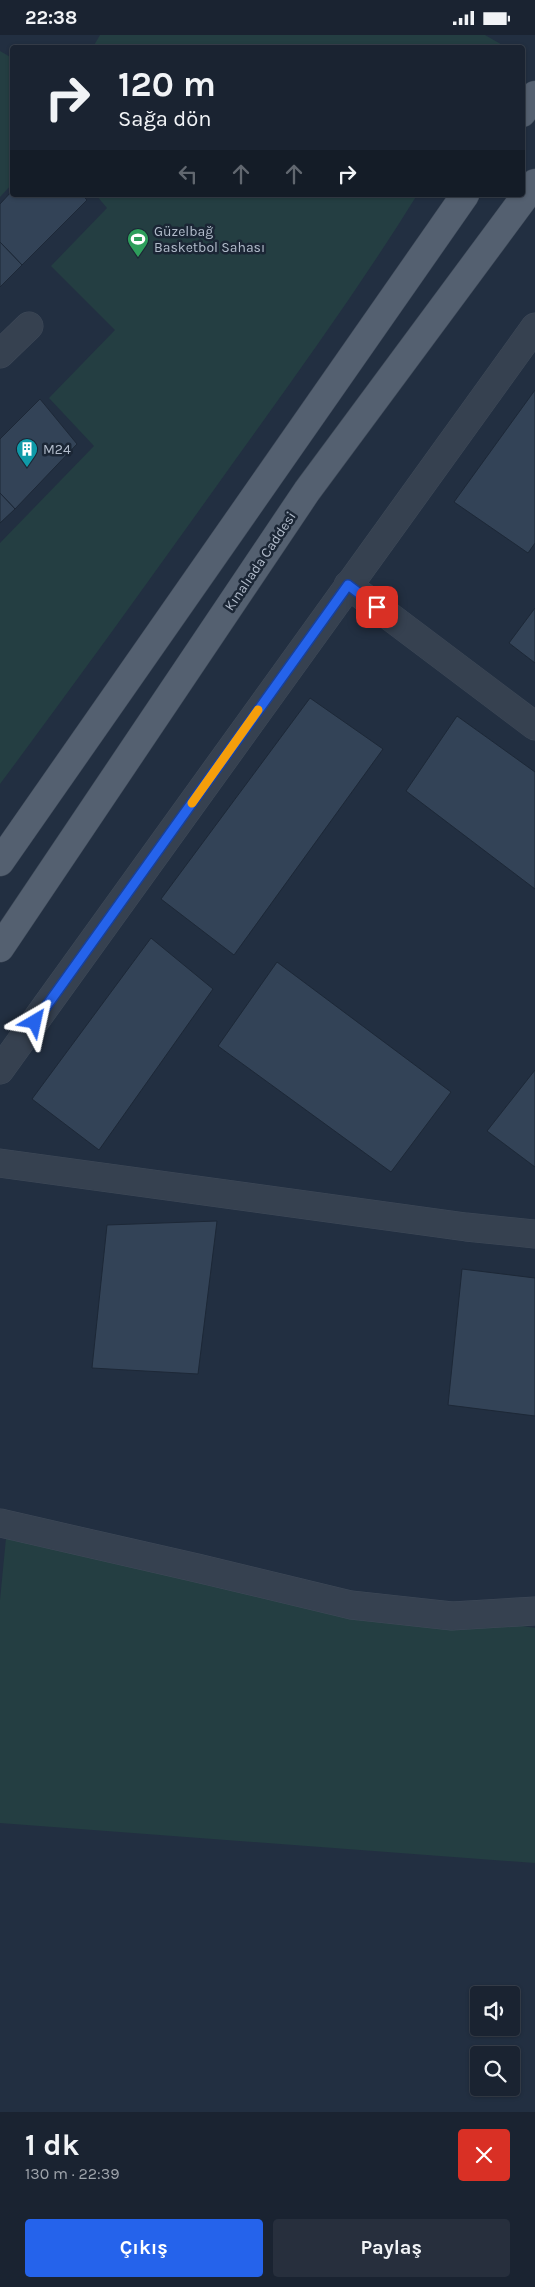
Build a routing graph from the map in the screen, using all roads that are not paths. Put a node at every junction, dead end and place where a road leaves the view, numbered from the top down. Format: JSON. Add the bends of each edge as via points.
{"nodes":[{"id":1,"x":535,"y":95,"type":"edge"},
{"id":2,"x":525,"y":109,"type":"edge"},
{"id":3,"x":535,"y":183,"type":"edge"},
{"id":4,"x":464,"y":197,"type":"edge"},
{"id":5,"x":525,"y":197,"type":"edge"},
{"id":6,"x":525,"y":197,"type":"edge"},
{"id":7,"x":29,"y":326,"type":"dead end"},
{"id":8,"x":535,"y":327,"type":"edge"},
{"id":9,"x":0,"y":354,"type":"edge"},
{"id":10,"x":348,"y":585,"type":"junction"},
{"id":11,"x":535,"y":726,"type":"edge"},
{"id":12,"x":0,"y":862,"type":"edge"},
{"id":13,"x":0,"y":948,"type":"edge"},
{"id":14,"x":0,"y":1070,"type":"edge"},
{"id":15,"x":0,"y":1163,"type":"edge"},
{"id":16,"x":535,"y":1234,"type":"edge"},
{"id":17,"x":0,"y":1523,"type":"edge"},
{"id":18,"x":535,"y":1611,"type":"edge"}],
"edges":[{"from":1,"to":2,"type":"main road"},
{"from":3,"to":6,"type":"main road","name":"Kınalıada Caddesi"},
{"from":4,"to":12,"type":"main road"},
{"from":5,"to":13,"type":"main road","name":"Kınalıada Caddesi","via":[[307,491]]},
{"from":7,"to":9,"type":"lane"},
{"from":8,"to":10,"type":"lane"},
{"from":10,"to":11,"type":"lane"},
{"from":10,"to":14,"type":"lane"},
{"from":15,"to":16,"type":"lane"},
{"from":17,"to":18,"type":"lane","via":[[351,1605],[452,1617]]}]}
